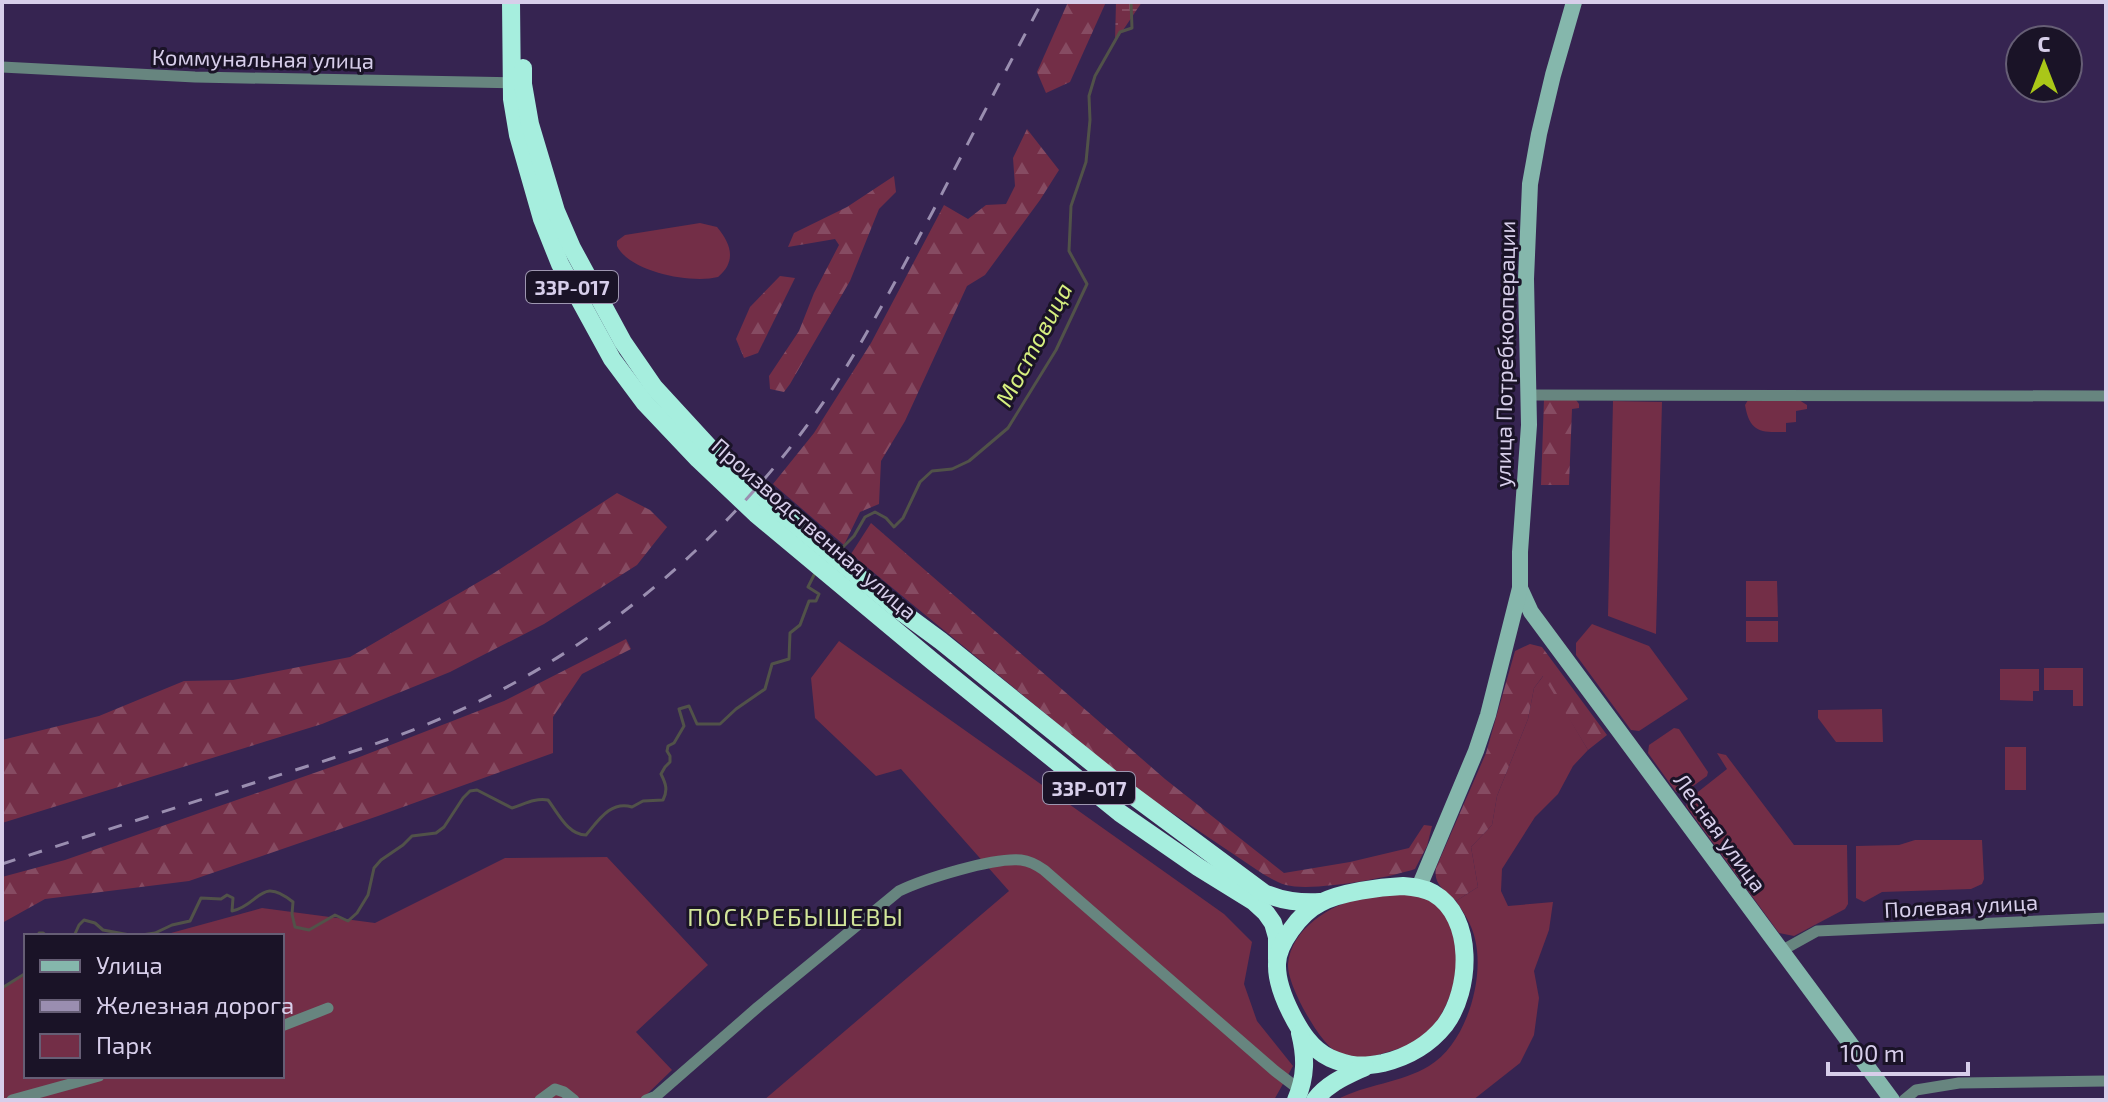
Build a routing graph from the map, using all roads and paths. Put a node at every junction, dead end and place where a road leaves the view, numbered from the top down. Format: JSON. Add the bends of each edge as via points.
{"nodes":[{"id":1,"x":511,"y":2,"type":"edge"},
{"id":2,"x":523,"y":2,"type":"edge"},
{"id":3,"x":1574,"y":2,"type":"edge"},
{"id":4,"x":2,"y":67,"type":"edge"},
{"id":5,"x":517,"y":84,"type":"junction"},
{"id":6,"x":1529,"y":395,"type":"junction"},
{"id":7,"x":2106,"y":396,"type":"edge"},
{"id":8,"x":1520,"y":588,"type":"junction"},
{"id":9,"x":890,"y":614,"type":"junction"},
{"id":10,"x":1509,"y":637,"type":"junction"},
{"id":11,"x":1550,"y":638,"type":"junction"},
{"id":12,"x":1419,"y":887,"type":"junction"},
{"id":13,"x":1320,"y":902,"type":"junction"},
{"id":14,"x":2106,"y":918,"type":"edge"},
{"id":15,"x":1781,"y":951,"type":"junction"},
{"id":16,"x":1277,"y":959,"type":"junction"},
{"id":17,"x":328,"y":1008,"type":"dead end"},
{"id":18,"x":284,"y":1025,"type":"edge"},
{"id":19,"x":1300,"y":1030,"type":"junction"},
{"id":20,"x":1366,"y":1067,"type":"junction"},
{"id":21,"x":92,"y":1078,"type":"edge"},
{"id":22,"x":2106,"y":1081,"type":"edge"},
{"id":23,"x":1304,"y":1097,"type":"edge"},
{"id":24,"x":12,"y":1100,"type":"edge"},
{"id":25,"x":540,"y":1100,"type":"edge"},
{"id":26,"x":574,"y":1100,"type":"edge"},
{"id":27,"x":646,"y":1100,"type":"edge"},
{"id":28,"x":1892,"y":1100,"type":"edge"},
{"id":29,"x":1904,"y":1100,"type":"edge"}],
"edges":[{"from":1,"to":5,"type":"highway","name":"Производственная улица","number":"33Р-017"},
{"from":2,"to":5,"type":"highway","name":"Производственная улица","number":"33Р-017"},
{"from":3,"to":6,"type":"main road","name":"улица Потребкооперации","via":[[1532,170],[1526,279]]},
{"from":4,"to":5,"type":"street","name":"Коммунальная улица"},
{"from":5,"to":9,"type":"highway","name":"Производственная улица","number":"33Р-017","via":[[518,135],[542,219],[560,264],[612,359],[644,402],[766,500]]},
{"from":6,"to":7,"type":"street"},
{"from":6,"to":8,"type":"main road","name":"улица Потребкооперации"},
{"from":8,"to":10,"type":"main road","name":"улица Потребкооперации"},
{"from":8,"to":11,"type":"main road","name":"Лесная улица"},
{"from":9,"to":13,"type":"highway","name":"Производственная улица","number":"33Р-017","via":[[941,641],[1264,893],[1281,900]]},
{"from":9,"to":16,"type":"highway","name":"Производственная улица","number":"33Р-017","via":[[1120,813],[1253,901],[1273,923]]},
{"from":10,"to":11,"type":"main road","via":[[1525,628]]},
{"from":10,"to":12,"type":"main road","name":"улица Потребкооперации","via":[[1476,751]]},
{"from":11,"to":15,"type":"main road","name":"Лесная улица"},
{"from":12,"to":13,"type":"highway","number":"33Р-017","via":[[1387,887]]},
{"from":12,"to":20,"type":"highway","via":[[1445,902],[1463,939],[1457,1000],[1434,1038],[1404,1056]]},
{"from":13,"to":16,"type":"highway","via":[[1289,933]]},
{"from":14,"to":15,"type":"street","name":"Полевая улица","via":[[1817,931]]},
{"from":15,"to":28,"type":"main road","name":"Лесная улица"},
{"from":16,"to":19,"type":"highway","number":"33Р-017","via":[[1279,981]]},
{"from":17,"to":18,"type":"street"},
{"from":19,"to":20,"type":"highway","number":"33Р-017","via":[[1325,1056]]},
{"from":19,"to":23,"type":"highway","number":"33Р-017"},
{"from":20,"to":23,"type":"highway"},
{"from":21,"to":24,"type":"street"},
{"from":22,"to":29,"type":"street","via":[[1959,1083],[1916,1090]]},
{"from":23,"to":27,"type":"street","via":[[1044,870],[1009,860],[899,891]]},
{"from":25,"to":26,"type":"street","via":[[555,1089]]}]}
